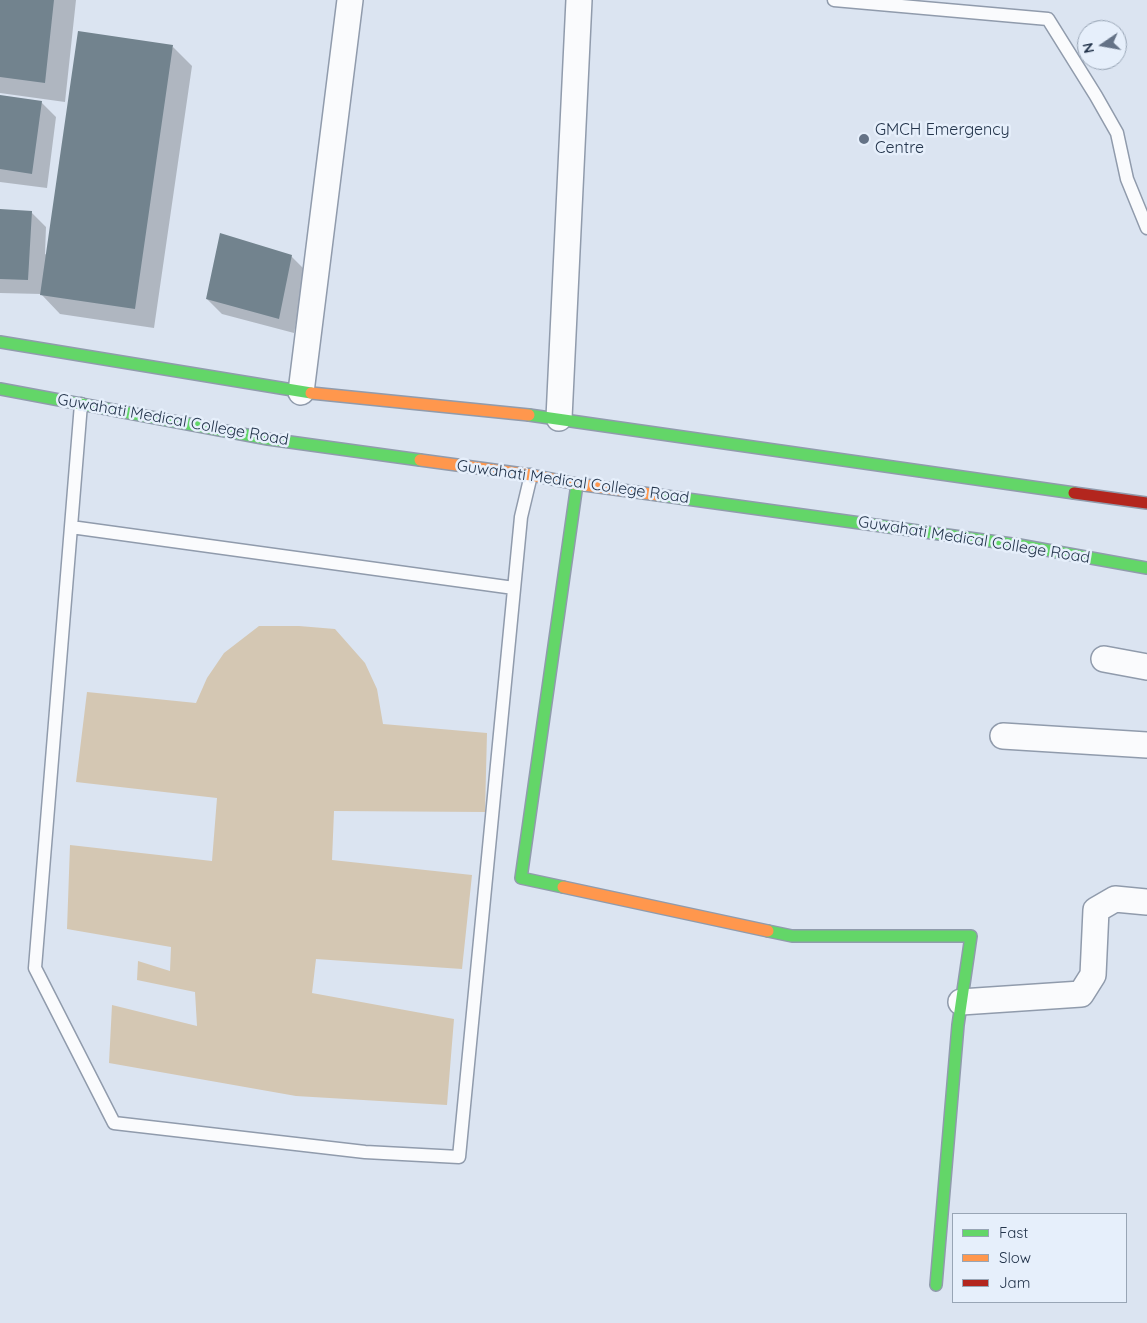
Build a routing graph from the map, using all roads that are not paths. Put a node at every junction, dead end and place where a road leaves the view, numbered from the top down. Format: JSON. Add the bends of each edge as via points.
{"nodes":[{"id":1,"x":350,"y":0,"type":"edge"},
{"id":2,"x":579,"y":0,"type":"edge"},
{"id":3,"x":834,"y":0,"type":"edge"},
{"id":4,"x":1147,"y":228,"type":"edge"},
{"id":5,"x":0,"y":342,"type":"edge"},
{"id":6,"x":0,"y":388,"type":"edge"},
{"id":7,"x":301,"y":392,"type":"junction"},
{"id":8,"x":81,"y":404,"type":"junction"},
{"id":9,"x":560,"y":418,"type":"junction"},
{"id":10,"x":531,"y":475,"type":"junction"},
{"id":11,"x":577,"y":484,"type":"junction"},
{"id":12,"x":1147,"y":503,"type":"edge"},
{"id":13,"x":70,"y":527,"type":"junction"},
{"id":14,"x":1147,"y":568,"type":"edge"},
{"id":15,"x":514,"y":588,"type":"junction"},
{"id":16,"x":1104,"y":659,"type":"dead end"},
{"id":17,"x":1147,"y":667,"type":"edge"},
{"id":18,"x":1003,"y":736,"type":"dead end"},
{"id":19,"x":1147,"y":745,"type":"edge"},
{"id":20,"x":1147,"y":902,"type":"edge"},
{"id":21,"x":961,"y":1002,"type":"junction"},
{"id":22,"x":936,"y":1286,"type":"dead end"}],
"edges":[{"from":1,"to":7,"type":"street"},
{"from":2,"to":9,"type":"street"},
{"from":3,"to":4,"type":"lane","via":[[1048,19],[1117,133],[1127,179]]},
{"from":5,"to":7,"type":"main road"},
{"from":6,"to":8,"type":"main road","name":"Guwahati Medical College Road"},
{"from":7,"to":9,"type":"main road"},
{"from":8,"to":10,"type":"main road","name":"Guwahati Medical College Road","via":[[268,439]]},
{"from":8,"to":13,"type":"lane"},
{"from":9,"to":12,"type":"main road"},
{"from":10,"to":11,"type":"main road","name":"Guwahati Medical College Road"},
{"from":10,"to":15,"type":"lane","via":[[521,517]]},
{"from":11,"to":14,"type":"main road","name":"Guwahati Medical College Road","via":[[1019,545]]},
{"from":11,"to":21,"type":"main road","via":[[522,878],[792,936],[972,936]]},
{"from":13,"to":15,"type":"lane"},
{"from":13,"to":15,"type":"lane","via":[[35,968],[114,1123],[365,1152],[459,1157]]},
{"from":16,"to":17,"type":"street"},
{"from":18,"to":19,"type":"street"},
{"from":20,"to":21,"type":"street","via":[[1116,899],[1096,910],[1093,975],[1081,994]]},
{"from":21,"to":22,"type":"main road"}]}
